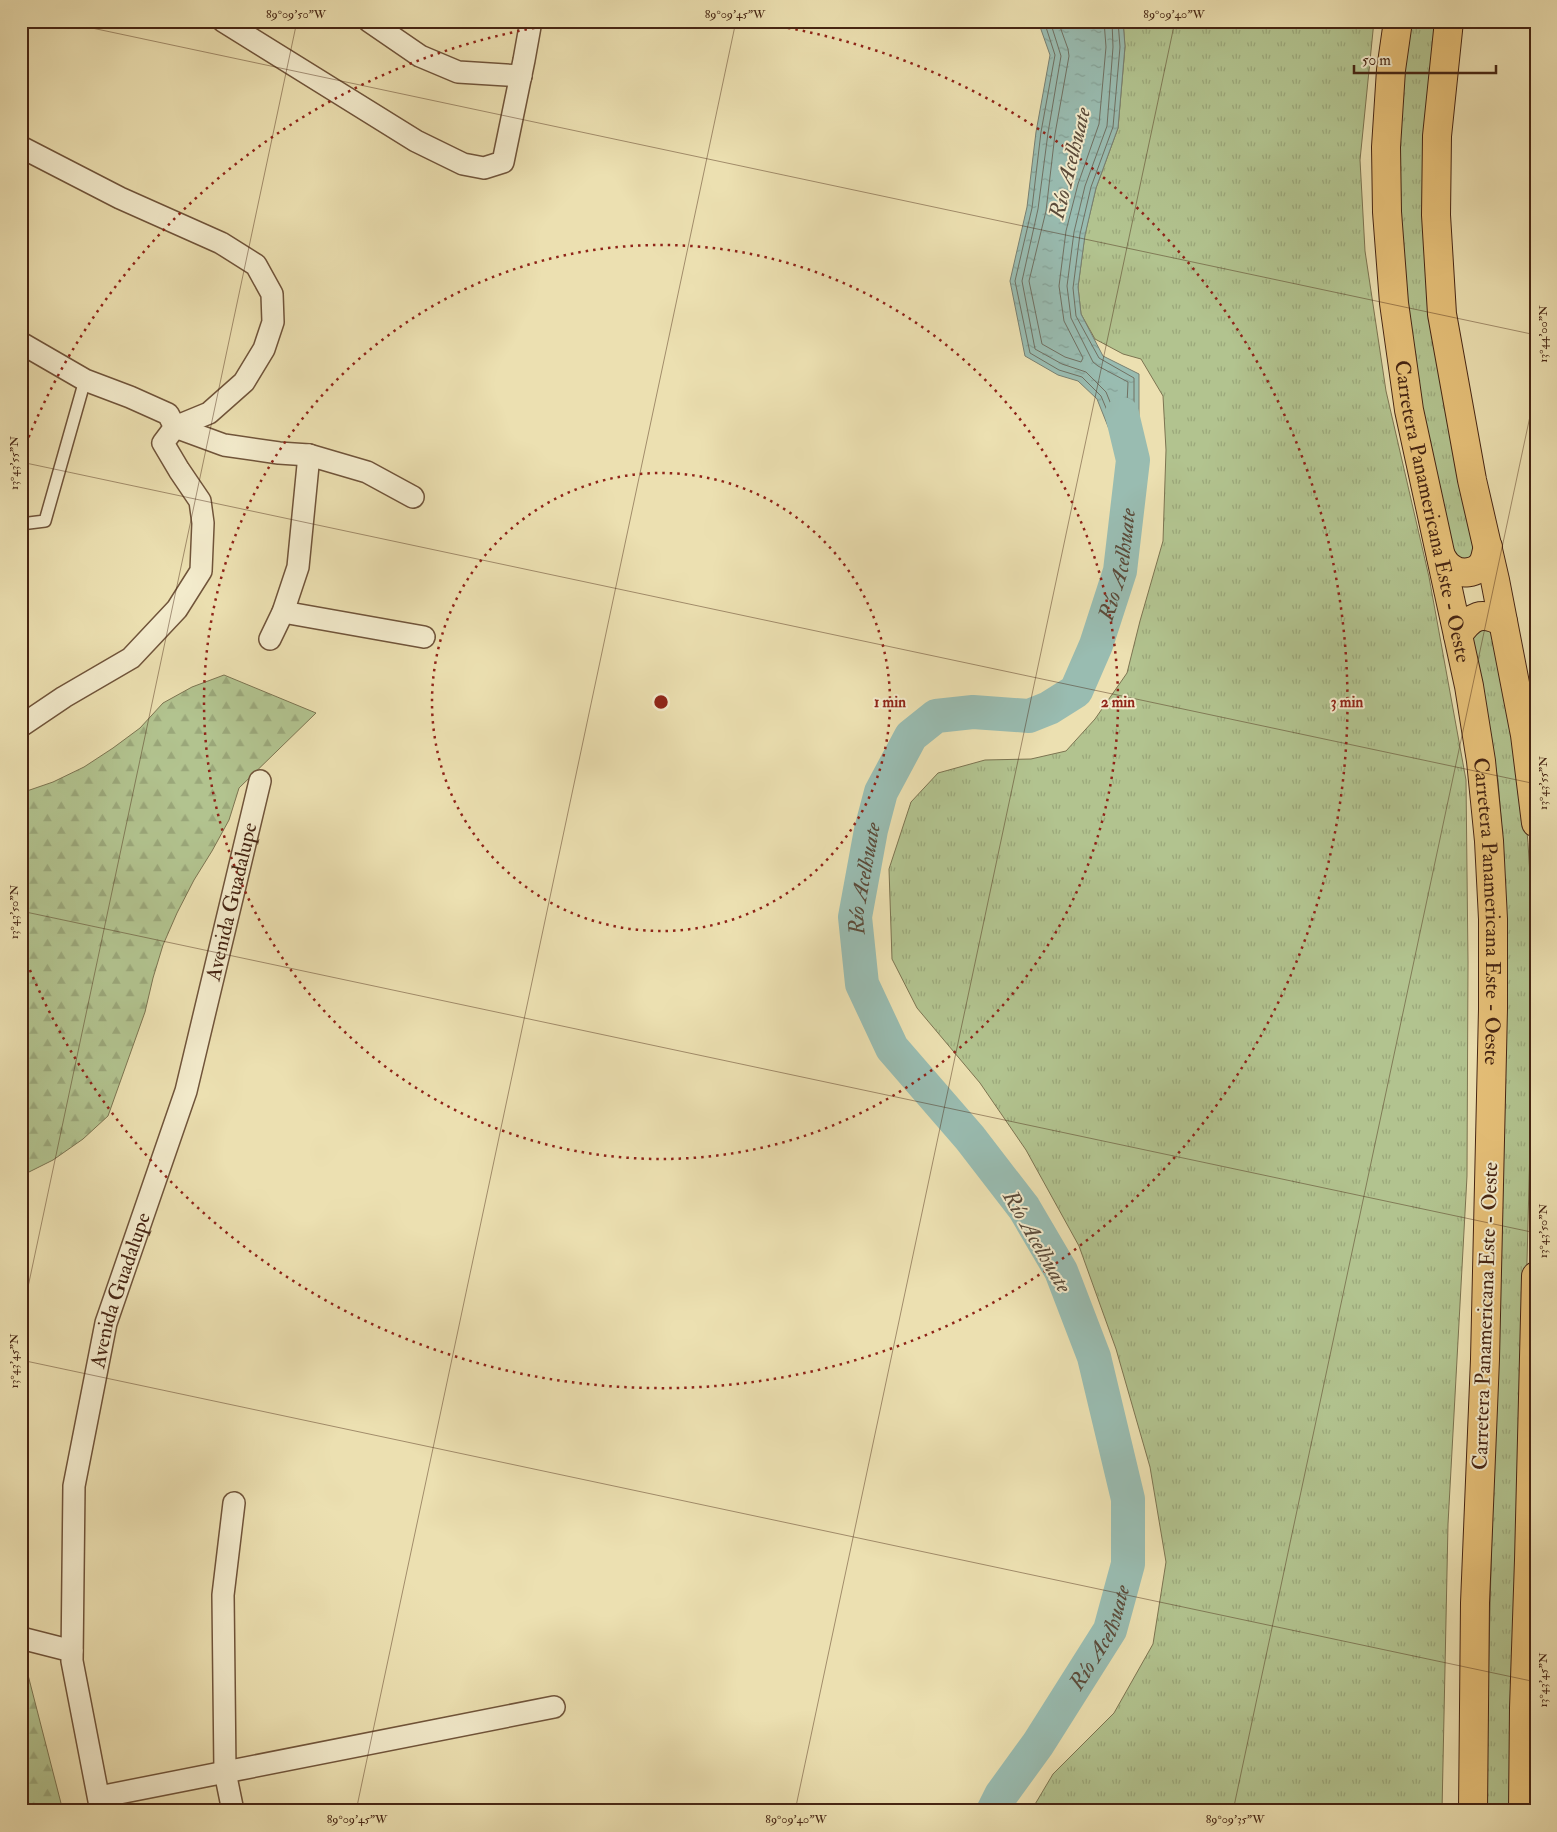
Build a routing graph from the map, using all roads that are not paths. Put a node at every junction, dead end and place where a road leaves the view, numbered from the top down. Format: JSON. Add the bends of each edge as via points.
{"nodes":[{"id":1,"x":223,"y":21,"type":"edge"},
{"id":2,"x":369,"y":21,"type":"edge"},
{"id":3,"x":530,"y":21,"type":"edge"},
{"id":4,"x":1398,"y":21,"type":"edge"},
{"id":5,"x":1449,"y":21,"type":"edge"},
{"id":6,"x":521,"y":76,"type":"junction"},
{"id":7,"x":21,"y":147,"type":"edge"},
{"id":8,"x":21,"y":343,"type":"edge"},
{"id":9,"x":85,"y":380,"type":"junction"},
{"id":10,"x":175,"y":427,"type":"junction"},
{"id":11,"x":309,"y":455,"type":"junction"},
{"id":12,"x":412,"y":497,"type":"dead end"},
{"id":13,"x":21,"y":524,"type":"edge"},
{"id":14,"x":1488,"y":547,"type":"junction"},
{"id":15,"x":1440,"y":556,"type":"junction"},
{"id":16,"x":283,"y":612,"type":"junction"},
{"id":17,"x":1503,"y":622,"type":"junction"},
{"id":18,"x":1458,"y":635,"type":"junction"},
{"id":19,"x":424,"y":637,"type":"dead end"},
{"id":20,"x":270,"y":640,"type":"dead end"},
{"id":21,"x":21,"y":726,"type":"edge"},
{"id":22,"x":260,"y":781,"type":"dead end"},
{"id":23,"x":1536,"y":823,"type":"edge"},
{"id":24,"x":1536,"y":1276,"type":"edge"},
{"id":25,"x":234,"y":1503,"type":"dead end"},
{"id":26,"x":21,"y":1638,"type":"edge"},
{"id":27,"x":72,"y":1651,"type":"junction"},
{"id":28,"x":554,"y":1707,"type":"dead end"},
{"id":29,"x":225,"y":1772,"type":"junction"},
{"id":30,"x":100,"y":1804,"type":"edge"},
{"id":31,"x":233,"y":1811,"type":"edge"},
{"id":32,"x":1473,"y":1811,"type":"edge"},
{"id":33,"x":1523,"y":1811,"type":"edge"}],
"edges":[{"from":1,"to":6,"type":"street","via":[[416,140],[463,164],[484,168],[503,162]]},
{"from":2,"to":6,"type":"street","via":[[420,56],[458,72]]},
{"from":3,"to":6,"type":"street"},
{"from":4,"to":15,"type":"highway","name":"Carretera Panamericana Este - Oeste","via":[[1386,147],[1394,303],[1409,410]]},
{"from":5,"to":14,"type":"highway","via":[[1437,136],[1436,215],[1441,304],[1460,416]]},
{"from":7,"to":10,"type":"street","via":[[120,198],[221,242],[256,265],[272,294],[273,322],[264,348],[244,382],[209,413]]},
{"from":8,"to":9,"type":"street"},
{"from":9,"to":10,"type":"street","via":[[168,414]]},
{"from":9,"to":13,"type":"lane","via":[[45,521]]},
{"from":10,"to":11,"type":"street","via":[[224,445]]},
{"from":10,"to":21,"type":"street","via":[[163,443],[200,501],[203,523],[201,572],[177,609],[131,658]]},
{"from":11,"to":12,"type":"street","via":[[367,472]]},
{"from":11,"to":16,"type":"street","via":[[298,567]]},
{"from":14,"to":15,"type":"highway","via":[[1478,569],[1468,572],[1450,568]]},
{"from":14,"to":17,"type":"highway"},
{"from":15,"to":18,"type":"highway","name":"Carretera Panamericana Este - Oeste"},
{"from":16,"to":19,"type":"street"},
{"from":16,"to":20,"type":"street"},
{"from":17,"to":18,"type":"highway","via":[[1485,616],[1474,617]]},
{"from":17,"to":23,"type":"highway","via":[[1525,735]]},
{"from":18,"to":32,"type":"highway","name":"Carretera Panamericana Este - Oeste","via":[[1481,761],[1493,918],[1485,1359],[1475,1603]]},
{"from":22,"to":27,"type":"street","name":"Avenida Guadalupe","via":[[186,1091],[106,1323],[74,1486]]},
{"from":24,"to":33,"type":"highway"},
{"from":25,"to":29,"type":"street","via":[[222,1595]]},
{"from":26,"to":27,"type":"street"},
{"from":27,"to":30,"type":"street","name":"Avenida Guadalupe"},
{"from":28,"to":29,"type":"street"},
{"from":29,"to":30,"type":"street"},
{"from":29,"to":31,"type":"street"}]}
